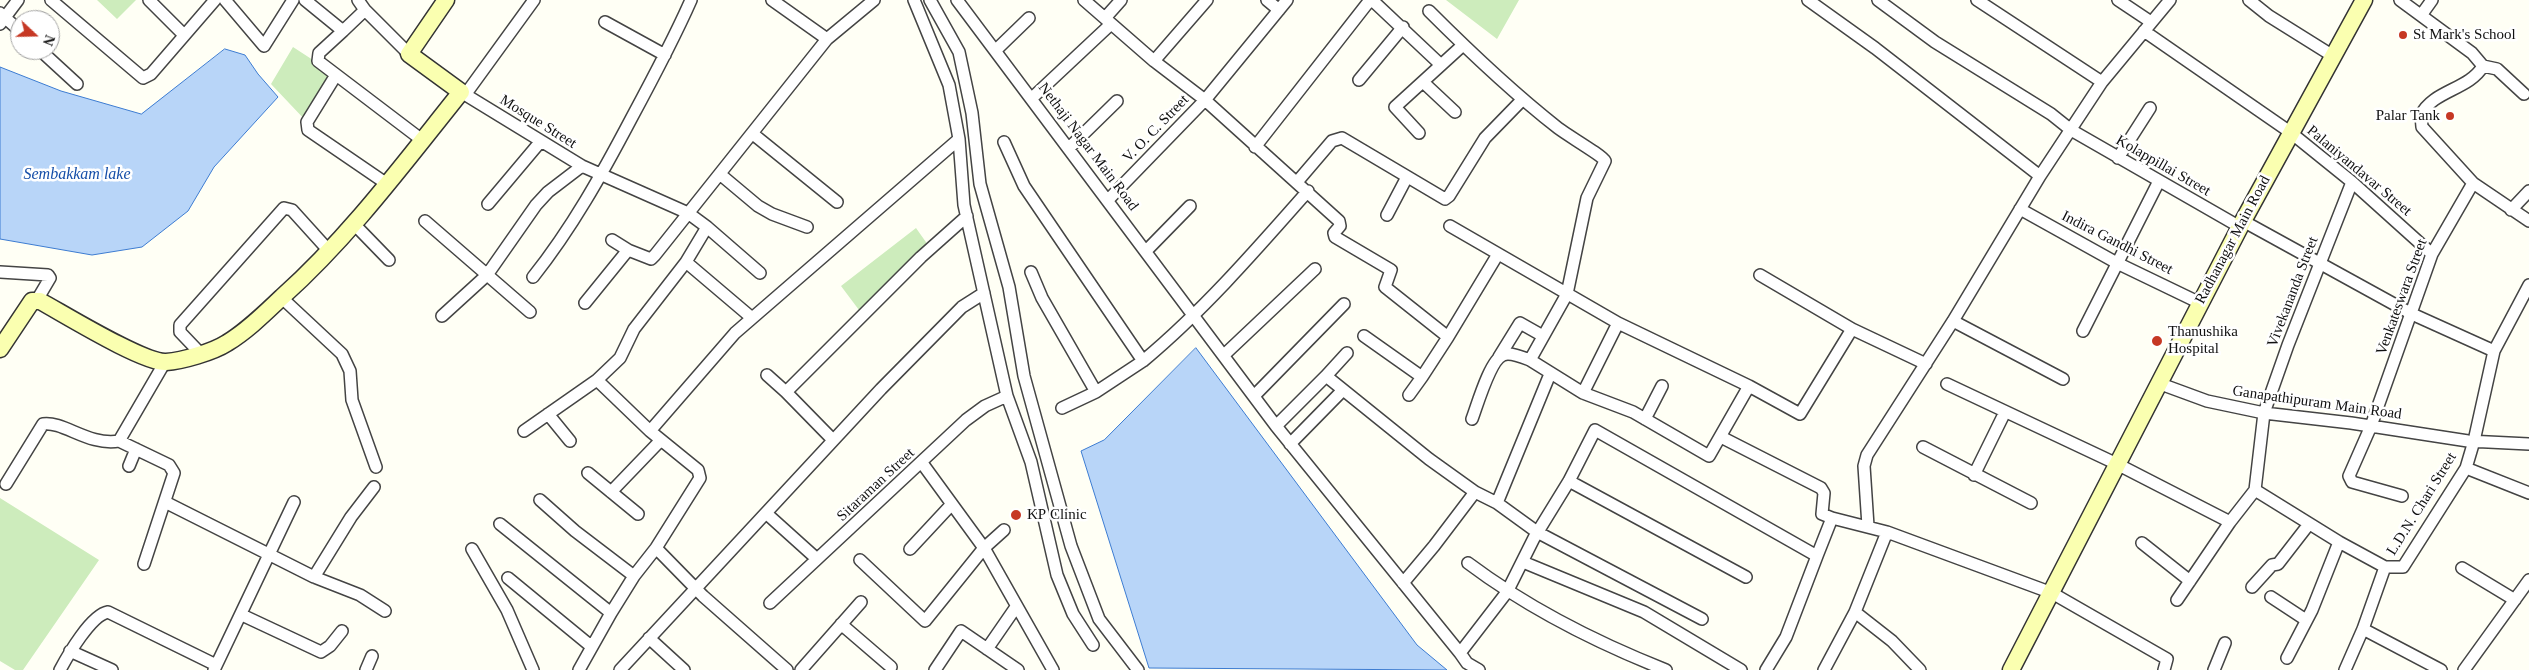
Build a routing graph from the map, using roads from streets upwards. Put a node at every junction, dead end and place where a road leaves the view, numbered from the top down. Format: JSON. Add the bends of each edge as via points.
{"nodes":[{"id":1,"x":18,"y":0,"type":"edge"},
{"id":2,"x":51,"y":0,"type":"edge"},
{"id":3,"x":149,"y":0,"type":"edge"},
{"id":4,"x":215,"y":0,"type":"edge"},
{"id":5,"x":224,"y":0,"type":"edge"},
{"id":6,"x":293,"y":0,"type":"edge"},
{"id":7,"x":305,"y":0,"type":"edge"},
{"id":8,"x":534,"y":0,"type":"edge"},
{"id":9,"x":691,"y":0,"type":"edge"},
{"id":10,"x":772,"y":0,"type":"edge"},
{"id":11,"x":874,"y":0,"type":"edge"},
{"id":12,"x":914,"y":0,"type":"edge"},
{"id":13,"x":930,"y":0,"type":"edge"},
{"id":14,"x":957,"y":0,"type":"edge"},
{"id":15,"x":1084,"y":0,"type":"edge"},
{"id":16,"x":1121,"y":0,"type":"edge"},
{"id":17,"x":1207,"y":0,"type":"edge"},
{"id":18,"x":1267,"y":0,"type":"edge"},
{"id":19,"x":1288,"y":0,"type":"edge"},
{"id":20,"x":1371,"y":0,"type":"edge"},
{"id":21,"x":1808,"y":0,"type":"edge"},
{"id":22,"x":1878,"y":0,"type":"edge"},
{"id":23,"x":1976,"y":0,"type":"edge"},
{"id":24,"x":2118,"y":0,"type":"edge"},
{"id":25,"x":2170,"y":0,"type":"edge"},
{"id":26,"x":2249,"y":0,"type":"edge"},
{"id":27,"x":2364,"y":0,"type":"edge"},
{"id":28,"x":2400,"y":0,"type":"edge"},
{"id":29,"x":2432,"y":0,"type":"edge"},
{"id":30,"x":444,"y":1,"type":"edge"},
{"id":31,"x":362,"y":5,"type":"edge"},
{"id":32,"x":1279,"y":10,"type":"junction"},
{"id":33,"x":1429,"y":11,"type":"dead end"},
{"id":34,"x":2422,"y":14,"type":"junction"},
{"id":35,"x":2,"y":18,"type":"edge"},
{"id":36,"x":1029,"y":18,"type":"dead end"},
{"id":37,"x":1108,"y":21,"type":"junction"},
{"id":38,"x":605,"y":22,"type":"dead end"},
{"id":39,"x":1403,"y":27,"type":"junction"},
{"id":40,"x":2147,"y":27,"type":"junction"},
{"id":41,"x":344,"y":30,"type":"junction"},
{"id":42,"x":184,"y":35,"type":"junction"},
{"id":43,"x":828,"y":39,"type":"junction"},
{"id":44,"x":1463,"y":45,"type":"junction"},
{"id":45,"x":996,"y":50,"type":"junction"},
{"id":46,"x":409,"y":54,"type":"junction"},
{"id":47,"x":664,"y":56,"type":"junction"},
{"id":48,"x":2333,"y":56,"type":"junction"},
{"id":49,"x":51,"y":60,"type":"edge"},
{"id":50,"x":1154,"y":61,"type":"junction"},
{"id":51,"x":1441,"y":65,"type":"junction"},
{"id":52,"x":2483,"y":66,"type":"junction"},
{"id":53,"x":336,"y":75,"type":"junction"},
{"id":54,"x":1359,"y":80,"type":"dead end"},
{"id":55,"x":1423,"y":82,"type":"junction"},
{"id":56,"x":2102,"y":82,"type":"junction"},
{"id":57,"x":77,"y":84,"type":"dead end"},
{"id":58,"x":463,"y":93,"type":"junction"},
{"id":59,"x":2524,"y":94,"type":"dead end"},
{"id":60,"x":1032,"y":98,"type":"junction"},
{"id":61,"x":1204,"y":100,"type":"junction"},
{"id":62,"x":1522,"y":100,"type":"junction"},
{"id":63,"x":1117,"y":101,"type":"dead end"},
{"id":64,"x":2150,"y":108,"type":"dead end"},
{"id":65,"x":1456,"y":112,"type":"dead end"},
{"id":66,"x":2071,"y":130,"type":"junction"},
{"id":67,"x":2290,"y":132,"type":"junction"},
{"id":68,"x":1419,"y":133,"type":"dead end"},
{"id":69,"x":753,"y":134,"type":"junction"},
{"id":70,"x":959,"y":139,"type":"junction"},
{"id":71,"x":422,"y":140,"type":"junction"},
{"id":72,"x":541,"y":141,"type":"junction"},
{"id":73,"x":1004,"y":142,"type":"dead end"},
{"id":74,"x":1255,"y":147,"type":"junction"},
{"id":75,"x":1069,"y":148,"type":"junction"},
{"id":76,"x":2118,"y":158,"type":"junction"},
{"id":77,"x":582,"y":166,"type":"junction"},
{"id":78,"x":602,"y":174,"type":"junction"},
{"id":79,"x":721,"y":175,"type":"junction"},
{"id":80,"x":2040,"y":176,"type":"junction"},
{"id":81,"x":1407,"y":177,"type":"junction"},
{"id":82,"x":2159,"y":181,"type":"junction"},
{"id":83,"x":1297,"y":182,"type":"junction"},
{"id":84,"x":2352,"y":182,"type":"junction"},
{"id":85,"x":2473,"y":183,"type":"junction"},
{"id":86,"x":387,"y":184,"type":"junction"},
{"id":87,"x":1308,"y":191,"type":"junction"},
{"id":88,"x":2529,"y":191,"type":"edge"},
{"id":89,"x":1108,"y":200,"type":"junction"},
{"id":90,"x":837,"y":202,"type":"dead end"},
{"id":91,"x":488,"y":204,"type":"dead end"},
{"id":92,"x":1190,"y":206,"type":"dead end"},
{"id":93,"x":2020,"y":209,"type":"junction"},
{"id":94,"x":2511,"y":210,"type":"junction"},
{"id":95,"x":688,"y":213,"type":"junction"},
{"id":96,"x":1388,"y":215,"type":"dead end"},
{"id":97,"x":967,"y":216,"type":"junction"},
{"id":98,"x":425,"y":221,"type":"dead end"},
{"id":99,"x":2529,"y":221,"type":"edge"},
{"id":100,"x":2241,"y":224,"type":"junction"},
{"id":101,"x":355,"y":225,"type":"junction"},
{"id":102,"x":1450,"y":226,"type":"dead end"},
{"id":103,"x":707,"y":227,"type":"junction"},
{"id":104,"x":807,"y":227,"type":"dead end"},
{"id":105,"x":612,"y":240,"type":"dead end"},
{"id":106,"x":628,"y":250,"type":"junction"},
{"id":107,"x":1146,"y":251,"type":"junction"},
{"id":108,"x":330,"y":252,"type":"junction"},
{"id":109,"x":1498,"y":254,"type":"junction"},
{"id":110,"x":2432,"y":254,"type":"junction"},
{"id":111,"x":389,"y":260,"type":"dead end"},
{"id":112,"x":686,"y":262,"type":"junction"},
{"id":113,"x":2117,"y":263,"type":"junction"},
{"id":114,"x":2320,"y":264,"type":"junction"},
{"id":115,"x":1315,"y":269,"type":"dead end"},
{"id":116,"x":0,"y":272,"type":"edge"},
{"id":117,"x":1031,"y":272,"type":"dead end"},
{"id":118,"x":760,"y":273,"type":"dead end"},
{"id":119,"x":487,"y":275,"type":"junction"},
{"id":120,"x":1760,"y":275,"type":"dead end"},
{"id":121,"x":533,"y":277,"type":"dead end"},
{"id":122,"x":2529,"y":285,"type":"edge"},
{"id":123,"x":984,"y":293,"type":"junction"},
{"id":124,"x":1567,"y":294,"type":"junction"},
{"id":125,"x":282,"y":298,"type":"junction"},
{"id":126,"x":2526,"y":298,"type":"edge"},
{"id":127,"x":37,"y":300,"type":"junction"},
{"id":128,"x":585,"y":303,"type":"dead end"},
{"id":129,"x":2200,"y":303,"type":"junction"},
{"id":130,"x":1344,"y":304,"type":"dead end"},
{"id":131,"x":530,"y":312,"type":"dead end"},
{"id":132,"x":1193,"y":314,"type":"junction"},
{"id":133,"x":2412,"y":314,"type":"junction"},
{"id":134,"x":442,"y":316,"type":"dead end"},
{"id":135,"x":752,"y":318,"type":"junction"},
{"id":136,"x":1953,"y":322,"type":"junction"},
{"id":137,"x":1618,"y":323,"type":"junction"},
{"id":138,"x":1852,"y":329,"type":"junction"},
{"id":139,"x":2083,"y":331,"type":"dead end"},
{"id":140,"x":1364,"y":336,"type":"dead end"},
{"id":141,"x":1543,"y":336,"type":"junction"},
{"id":142,"x":1448,"y":337,"type":"junction"},
{"id":143,"x":0,"y":348,"type":"edge"},
{"id":144,"x":2494,"y":351,"type":"junction"},
{"id":145,"x":1347,"y":353,"type":"dead end"},
{"id":146,"x":201,"y":354,"type":"junction"},
{"id":147,"x":1224,"y":356,"type":"junction"},
{"id":148,"x":1499,"y":357,"type":"junction"},
{"id":149,"x":1530,"y":360,"type":"junction"},
{"id":150,"x":1143,"y":361,"type":"junction"},
{"id":151,"x":165,"y":362,"type":"junction"},
{"id":152,"x":1926,"y":364,"type":"junction"},
{"id":153,"x":1550,"y":374,"type":"junction"},
{"id":154,"x":767,"y":375,"type":"dead end"},
{"id":155,"x":1326,"y":376,"type":"junction"},
{"id":156,"x":1422,"y":377,"type":"junction"},
{"id":157,"x":2063,"y":379,"type":"dead end"},
{"id":158,"x":597,"y":380,"type":"junction"},
{"id":159,"x":2158,"y":383,"type":"junction"},
{"id":160,"x":1947,"y":384,"type":"dead end"},
{"id":161,"x":1662,"y":386,"type":"dead end"},
{"id":162,"x":1749,"y":386,"type":"junction"},
{"id":163,"x":1343,"y":390,"type":"junction"},
{"id":164,"x":786,"y":392,"type":"junction"},
{"id":165,"x":1096,"y":392,"type":"junction"},
{"id":166,"x":1583,"y":393,"type":"junction"},
{"id":167,"x":1409,"y":395,"type":"dead end"},
{"id":168,"x":1007,"y":396,"type":"junction"},
{"id":169,"x":1254,"y":396,"type":"junction"},
{"id":170,"x":1062,"y":408,"type":"dead end"},
{"id":171,"x":2005,"y":412,"type":"junction"},
{"id":172,"x":2264,"y":413,"type":"junction"},
{"id":173,"x":548,"y":414,"type":"junction"},
{"id":174,"x":1472,"y":419,"type":"dead end"},
{"id":175,"x":1645,"y":419,"type":"junction"},
{"id":176,"x":1276,"y":426,"type":"junction"},
{"id":177,"x":2371,"y":426,"type":"junction"},
{"id":178,"x":524,"y":431,"type":"dead end"},
{"id":179,"x":650,"y":431,"type":"junction"},
{"id":180,"x":1721,"y":437,"type":"junction"},
{"id":181,"x":570,"y":440,"type":"dead end"},
{"id":182,"x":661,"y":440,"type":"junction"},
{"id":183,"x":833,"y":440,"type":"junction"},
{"id":184,"x":119,"y":441,"type":"junction"},
{"id":185,"x":2474,"y":441,"type":"junction"},
{"id":186,"x":1290,"y":444,"type":"junction"},
{"id":187,"x":2529,"y":444,"type":"edge"},
{"id":188,"x":1923,"y":447,"type":"dead end"},
{"id":189,"x":136,"y":449,"type":"junction"},
{"id":190,"x":922,"y":463,"type":"junction"},
{"id":191,"x":2117,"y":464,"type":"junction"},
{"id":192,"x":129,"y":466,"type":"dead end"},
{"id":193,"x":376,"y":467,"type":"dead end"},
{"id":194,"x":2466,"y":468,"type":"junction"},
{"id":195,"x":588,"y":473,"type":"dead end"},
{"id":196,"x":1974,"y":475,"type":"junction"},
{"id":197,"x":1569,"y":481,"type":"junction"},
{"id":198,"x":6,"y":484,"type":"dead end"},
{"id":199,"x":374,"y":487,"type":"dead end"},
{"id":200,"x":2255,"y":490,"type":"junction"},
{"id":201,"x":611,"y":492,"type":"junction"},
{"id":202,"x":1475,"y":492,"type":"junction"},
{"id":203,"x":2529,"y":493,"type":"edge"},
{"id":204,"x":2402,"y":496,"type":"dead end"},
{"id":205,"x":540,"y":500,"type":"dead end"},
{"id":206,"x":165,"y":502,"type":"junction"},
{"id":207,"x":294,"y":502,"type":"dead end"},
{"id":208,"x":1497,"y":503,"type":"junction"},
{"id":209,"x":2031,"y":503,"type":"dead end"},
{"id":210,"x":951,"y":505,"type":"junction"},
{"id":211,"x":638,"y":514,"type":"dead end"},
{"id":212,"x":767,"y":514,"type":"junction"},
{"id":213,"x":1832,"y":518,"type":"junction"},
{"id":214,"x":2230,"y":522,"type":"junction"},
{"id":215,"x":500,"y":524,"type":"dead end"},
{"id":216,"x":2309,"y":524,"type":"junction"},
{"id":217,"x":1868,"y":526,"type":"junction"},
{"id":218,"x":1004,"y":530,"type":"dead end"},
{"id":219,"x":1538,"y":532,"type":"junction"},
{"id":220,"x":1887,"y":532,"type":"junction"},
{"id":221,"x":2339,"y":542,"type":"junction"},
{"id":222,"x":2142,"y":543,"type":"dead end"},
{"id":223,"x":656,"y":548,"type":"junction"},
{"id":224,"x":984,"y":548,"type":"junction"},
{"id":225,"x":472,"y":549,"type":"dead end"},
{"id":226,"x":910,"y":549,"type":"dead end"},
{"id":227,"x":268,"y":554,"type":"junction"},
{"id":228,"x":1817,"y":556,"type":"junction"},
{"id":229,"x":817,"y":559,"type":"junction"},
{"id":230,"x":860,"y":560,"type":"dead end"},
{"id":231,"x":1522,"y":562,"type":"junction"},
{"id":232,"x":1468,"y":563,"type":"dead end"},
{"id":233,"x":144,"y":564,"type":"dead end"},
{"id":234,"x":2385,"y":567,"type":"junction"},
{"id":235,"x":2462,"y":568,"type":"dead end"},
{"id":236,"x":634,"y":576,"type":"junction"},
{"id":237,"x":314,"y":577,"type":"junction"},
{"id":238,"x":508,"y":578,"type":"dead end"},
{"id":239,"x":1746,"y":578,"type":"dead end"},
{"id":240,"x":2529,"y":580,"type":"edge"},
{"id":241,"x":2190,"y":581,"type":"junction"},
{"id":242,"x":1403,"y":583,"type":"junction"},
{"id":243,"x":2252,"y":587,"type":"dead end"},
{"id":244,"x":695,"y":588,"type":"junction"},
{"id":245,"x":1507,"y":592,"type":"junction"},
{"id":246,"x":2052,"y":594,"type":"junction"},
{"id":247,"x":2271,"y":597,"type":"dead end"},
{"id":248,"x":2176,"y":600,"type":"dead end"},
{"id":249,"x":2515,"y":600,"type":"junction"},
{"id":250,"x":861,"y":602,"type":"dead end"},
{"id":251,"x":770,"y":603,"type":"dead end"},
{"id":252,"x":1016,"y":607,"type":"junction"},
{"id":253,"x":385,"y":611,"type":"dead end"},
{"id":254,"x":1855,"y":612,"type":"junction"},
{"id":255,"x":611,"y":613,"type":"junction"},
{"id":256,"x":242,"y":615,"type":"junction"},
{"id":257,"x":1702,"y":619,"type":"dead end"},
{"id":258,"x":2306,"y":620,"type":"junction"},
{"id":259,"x":841,"y":624,"type":"junction"},
{"id":260,"x":2363,"y":629,"type":"junction"},
{"id":261,"x":342,"y":630,"type":"dead end"},
{"id":262,"x":649,"y":638,"type":"junction"},
{"id":263,"x":2225,"y":643,"type":"dead end"},
{"id":264,"x":1093,"y":645,"type":"dead end"},
{"id":265,"x":592,"y":647,"type":"junction"},
{"id":266,"x":987,"y":649,"type":"junction"},
{"id":267,"x":70,"y":651,"type":"junction"},
{"id":268,"x":1460,"y":653,"type":"junction"},
{"id":269,"x":372,"y":656,"type":"dead end"},
{"id":270,"x":2286,"y":658,"type":"dead end"},
{"id":271,"x":891,"y":667,"type":"dead end"},
{"id":272,"x":215,"y":668,"type":"edge"},
{"id":273,"x":782,"y":668,"type":"edge"},
{"id":274,"x":680,"y":669,"type":"edge"},
{"id":275,"x":60,"y":670,"type":"edge"},
{"id":276,"x":112,"y":670,"type":"edge"},
{"id":277,"x":366,"y":670,"type":"edge"},
{"id":278,"x":533,"y":670,"type":"edge"},
{"id":279,"x":579,"y":670,"type":"edge"},
{"id":280,"x":620,"y":670,"type":"edge"},
{"id":281,"x":801,"y":670,"type":"edge"},
{"id":282,"x":935,"y":670,"type":"edge"},
{"id":283,"x":1018,"y":670,"type":"edge"},
{"id":284,"x":1053,"y":670,"type":"edge"},
{"id":285,"x":1138,"y":670,"type":"edge"},
{"id":286,"x":1478,"y":670,"type":"edge"},
{"id":287,"x":1666,"y":670,"type":"edge"},
{"id":288,"x":1741,"y":670,"type":"edge"},
{"id":289,"x":1766,"y":670,"type":"edge"},
{"id":290,"x":1824,"y":670,"type":"edge"},
{"id":291,"x":1920,"y":670,"type":"edge"},
{"id":292,"x":2011,"y":670,"type":"edge"},
{"id":293,"x":2164,"y":670,"type":"edge"},
{"id":294,"x":2214,"y":670,"type":"edge"},
{"id":295,"x":2345,"y":670,"type":"edge"},
{"id":296,"x":2441,"y":670,"type":"edge"},
{"id":297,"x":2464,"y":670,"type":"edge"}],
"edges":[{"from":1,"to":35,"type":"street"},
{"from":2,"to":42,"type":"street","via":[[143,78],[152,74]]},
{"from":3,"to":42,"type":"street"},
{"from":4,"to":42,"type":"street"},
{"from":5,"to":6,"type":"street","via":[[264,46]]},
{"from":7,"to":41,"type":"street"},
{"from":8,"to":58,"type":"street"},
{"from":9,"to":47,"type":"street"},
{"from":10,"to":43,"type":"street"},
{"from":11,"to":43,"type":"street"},
{"from":12,"to":70,"type":"street","via":[[949,85]]},
{"from":13,"to":285,"type":"street","via":[[959,52],[972,113],[980,184],[1009,287],[1024,376],[1071,546],[1099,618]]},
{"from":14,"to":45,"type":"street","name":"Nethaji Nagar Main Road"},
{"from":15,"to":37,"type":"street"},
{"from":16,"to":37,"type":"street"},
{"from":17,"to":50,"type":"street"},
{"from":18,"to":32,"type":"street"},
{"from":19,"to":32,"type":"street","name":"V. O. C. Street"},
{"from":20,"to":39,"type":"street"},
{"from":20,"to":74,"type":"street"},
{"from":21,"to":80,"type":"street"},
{"from":22,"to":66,"type":"street","name":"Kolappillai Street","via":[[1935,42],[2051,114]]},
{"from":23,"to":56,"type":"street"},
{"from":24,"to":40,"type":"street","name":"Palaniyandavar Street"},
{"from":25,"to":40,"type":"street"},
{"from":26,"to":48,"type":"street"},
{"from":27,"to":48,"type":"street","name":"Radhanagar Main Road"},
{"from":28,"to":34,"type":"street"},
{"from":29,"to":34,"type":"street"},
{"from":30,"to":46,"type":"street"},
{"from":31,"to":41,"type":"street"},
{"from":31,"to":46,"type":"street"},
{"from":32,"to":61,"type":"street","name":"V. O. C. Street"},
{"from":33,"to":44,"type":"street"},
{"from":34,"to":52,"type":"street","via":[[2472,53]]},
{"from":36,"to":45,"type":"street"},
{"from":37,"to":50,"type":"street"},
{"from":37,"to":60,"type":"street"},
{"from":38,"to":47,"type":"street"},
{"from":39,"to":51,"type":"street"},
{"from":39,"to":54,"type":"street"},
{"from":40,"to":56,"type":"street"},
{"from":40,"to":67,"type":"street","name":"Palaniyandavar Street"},
{"from":41,"to":53,"type":"street","via":[[317,57]]},
{"from":43,"to":69,"type":"street"},
{"from":44,"to":51,"type":"street"},
{"from":44,"to":62,"type":"street"},
{"from":45,"to":60,"type":"street","name":"Nethaji Nagar Main Road"},
{"from":46,"to":58,"type":"street"},
{"from":47,"to":78,"type":"street"},
{"from":48,"to":67,"type":"street","name":"Radhanagar Main Road"},
{"from":49,"to":57,"type":"street"},
{"from":50,"to":61,"type":"street"},
{"from":51,"to":55,"type":"street"},
{"from":52,"to":59,"type":"street","via":[[2497,69]]},
{"from":52,"to":85,"type":"street","via":[[2472,78],[2430,103],[2420,121],[2432,140]]},
{"from":53,"to":71,"type":"street"},
{"from":53,"to":86,"type":"street","via":[[307,122],[308,130]]},
{"from":55,"to":65,"type":"street"},
{"from":55,"to":68,"type":"street","via":[[1395,107]]},
{"from":56,"to":66,"type":"street"},
{"from":58,"to":71,"type":"street"},
{"from":58,"to":72,"type":"street","name":"Mosque Street"},
{"from":60,"to":75,"type":"street","name":"Nethaji Nagar Main Road"},
{"from":61,"to":74,"type":"street"},
{"from":61,"to":89,"type":"street","name":"V. O. C. Street"},
{"from":62,"to":81,"type":"street","via":[[1485,138],[1447,198],[1440,198]]},
{"from":62,"to":124,"type":"street","via":[[1574,142],[1605,160],[1587,198]]},
{"from":63,"to":75,"type":"street"},
{"from":64,"to":76,"type":"street"},
{"from":66,"to":76,"type":"street","name":"Kolappillai Street"},
{"from":66,"to":80,"type":"street"},
{"from":67,"to":84,"type":"street","name":"Palaniyandavar Street"},
{"from":67,"to":100,"type":"street","name":"Radhanagar Main Road"},
{"from":69,"to":79,"type":"street"},
{"from":69,"to":90,"type":"street"},
{"from":70,"to":97,"type":"street"},
{"from":70,"to":135,"type":"street"},
{"from":71,"to":86,"type":"street"},
{"from":72,"to":77,"type":"street","name":"Mosque Street"},
{"from":72,"to":91,"type":"street"},
{"from":73,"to":150,"type":"street","via":[[1024,186],[1043,217],[1066,245]]},
{"from":74,"to":83,"type":"street"},
{"from":75,"to":89,"type":"street","name":"Nethaji Nagar Main Road"},
{"from":76,"to":82,"type":"street","name":"Kolappillai Street"},
{"from":77,"to":78,"type":"street","name":"Mosque Street"},
{"from":77,"to":119,"type":"street","via":[[536,205]]},
{"from":78,"to":95,"type":"street","name":"Mosque Street"},
{"from":78,"to":121,"type":"street","via":[[569,228]]},
{"from":79,"to":95,"type":"street"},
{"from":79,"to":104,"type":"street","via":[[758,206]]},
{"from":80,"to":93,"type":"street"},
{"from":81,"to":83,"type":"street","via":[[1347,140],[1338,138]]},
{"from":81,"to":96,"type":"street"},
{"from":82,"to":100,"type":"street","name":"Kolappillai Street"},
{"from":82,"to":113,"type":"street"},
{"from":83,"to":87,"type":"street"},
{"from":84,"to":110,"type":"street","name":"Palaniyandavar Street"},
{"from":84,"to":114,"type":"street","name":"Vivekananda Street"},
{"from":85,"to":94,"type":"street"},
{"from":85,"to":110,"type":"street","name":"Venkateswara Street"},
{"from":86,"to":101,"type":"street"},
{"from":87,"to":132,"type":"street"},
{"from":87,"to":142,"type":"street","via":[[1339,221],[1335,237],[1391,270],[1384,284],[1386,289]]},
{"from":88,"to":94,"type":"street"},
{"from":89,"to":107,"type":"street","name":"Nethaji Nagar Main Road"},
{"from":92,"to":107,"type":"street"},
{"from":93,"to":113,"type":"street","name":"Indira Gandhi Street"},
{"from":93,"to":136,"type":"street"},
{"from":94,"to":99,"type":"street"},
{"from":95,"to":103,"type":"street","name":"Mosque Street"},
{"from":95,"to":106,"type":"street","via":[[650,259]]},
{"from":97,"to":123,"type":"street"},
{"from":97,"to":164,"type":"street","via":[[921,257]]},
{"from":98,"to":119,"type":"street"},
{"from":100,"to":114,"type":"street","name":"Kolappillai Street"},
{"from":100,"to":129,"type":"street","name":"Radhanagar Main Road"},
{"from":101,"to":108,"type":"street"},
{"from":101,"to":111,"type":"street"},
{"from":102,"to":109,"type":"street"},
{"from":103,"to":112,"type":"street"},
{"from":103,"to":118,"type":"street","name":"Mosque Street"},
{"from":105,"to":106,"type":"street"},
{"from":106,"to":128,"type":"street"},
{"from":107,"to":132,"type":"street","name":"Nethaji Nagar Main Road"},
{"from":108,"to":125,"type":"street"},
{"from":108,"to":146,"type":"street","via":[[292,210],[284,208],[180,325],[180,332]]},
{"from":109,"to":124,"type":"street"},
{"from":109,"to":142,"type":"street"},
{"from":110,"to":133,"type":"street","name":"Venkateswara Street"},
{"from":112,"to":135,"type":"street"},
{"from":112,"to":158,"type":"street","via":[[634,329],[620,358]]},
{"from":113,"to":129,"type":"street","name":"Indira Gandhi Street"},
{"from":113,"to":139,"type":"street"},
{"from":114,"to":133,"type":"street","name":"Kolappillai Street"},
{"from":114,"to":172,"type":"street","name":"Vivekananda Street"},
{"from":115,"to":147,"type":"street"},
{"from":116,"to":127,"type":"street","via":[[48,275],[49,283]]},
{"from":117,"to":165,"type":"street","via":[[1042,298]]},
{"from":119,"to":131,"type":"street"},
{"from":119,"to":134,"type":"street"},
{"from":120,"to":138,"type":"street"},
{"from":122,"to":126,"type":"street","name":"L.D.N. Chari Street"},
{"from":123,"to":168,"type":"street"},
{"from":123,"to":183,"type":"street","via":[[962,307]]},
{"from":124,"to":137,"type":"street"},
{"from":124,"to":141,"type":"street"},
{"from":125,"to":146,"type":"street","via":[[226,344]]},
{"from":125,"to":193,"type":"street","via":[[348,362],[352,400]]},
{"from":126,"to":144,"type":"street","name":"L.D.N. Chari Street"},
{"from":127,"to":143,"type":"street","via":[[28,304]]},
{"from":127,"to":151,"type":"street","via":[[123,347]]},
{"from":129,"to":159,"type":"street","name":"Radhanagar Main Road"},
{"from":130,"to":169,"type":"street"},
{"from":132,"to":147,"type":"street","name":"Nethaji Nagar Main Road"},
{"from":132,"to":150,"type":"street"},
{"from":133,"to":144,"type":"street","name":"Kolappillai Street"},
{"from":133,"to":177,"type":"street","name":"Venkateswara Street"},
{"from":135,"to":179,"type":"street","via":[[735,333]]},
{"from":136,"to":152,"type":"street"},
{"from":136,"to":157,"type":"street"},
{"from":137,"to":162,"type":"street"},
{"from":137,"to":166,"type":"street"},
{"from":138,"to":152,"type":"street"},
{"from":138,"to":162,"type":"street","via":[[1800,414]]},
{"from":140,"to":156,"type":"street"},
{"from":141,"to":148,"type":"street","via":[[1520,323]]},
{"from":141,"to":149,"type":"street"},
{"from":142,"to":156,"type":"street"},
{"from":144,"to":185,"type":"street","name":"L.D.N. Chari Street"},
{"from":145,"to":155,"type":"street"},
{"from":146,"to":151,"type":"street"},
{"from":147,"to":169,"type":"street","name":"Nethaji Nagar Main Road"},
{"from":148,"to":149,"type":"street","via":[[1513,354]]},
{"from":148,"to":174,"type":"street"},
{"from":149,"to":153,"type":"street"},
{"from":150,"to":165,"type":"street"},
{"from":151,"to":184,"type":"street"},
{"from":152,"to":217,"type":"street","via":[[1867,455],[1864,466]]},
{"from":153,"to":166,"type":"street"},
{"from":153,"to":208,"type":"street"},
{"from":154,"to":164,"type":"street"},
{"from":155,"to":163,"type":"street"},
{"from":155,"to":176,"type":"street"},
{"from":156,"to":167,"type":"street"},
{"from":158,"to":173,"type":"street"},
{"from":158,"to":179,"type":"street"},
{"from":159,"to":172,"type":"street","name":"Ganapathipuram Main Road","via":[[2207,401]]},
{"from":159,"to":191,"type":"street","name":"Radhanagar Main Road"},
{"from":160,"to":171,"type":"street"},
{"from":161,"to":175,"type":"street"},
{"from":162,"to":180,"type":"street"},
{"from":163,"to":186,"type":"street"},
{"from":163,"to":202,"type":"street"},
{"from":164,"to":183,"type":"street"},
{"from":165,"to":170,"type":"street"},
{"from":166,"to":175,"type":"street"},
{"from":168,"to":190,"type":"street","name":"Sitaraman Street","via":[[966,420]]},
{"from":168,"to":264,"type":"street","via":[[1031,462],[1057,574],[1073,614]]},
{"from":169,"to":176,"type":"street","name":"Nethaji Nagar Main Road"},
{"from":171,"to":191,"type":"street"},
{"from":171,"to":196,"type":"street"},
{"from":172,"to":177,"type":"street","name":"Ganapathipuram Main Road"},
{"from":172,"to":200,"type":"street","name":"Vivekananda Street"},
{"from":173,"to":178,"type":"street"},
{"from":173,"to":181,"type":"street"},
{"from":175,"to":180,"type":"street","via":[[1707,456],[1712,454]]},
{"from":176,"to":186,"type":"street","name":"Nethaji Nagar Main Road"},
{"from":177,"to":185,"type":"street","name":"Ganapathipuram Main Road"},
{"from":177,"to":204,"type":"street","name":"Venkateswara Street","via":[[2350,472],[2350,480]]},
{"from":179,"to":182,"type":"street"},
{"from":180,"to":213,"type":"street","via":[[1822,488],[1822,514]]},
{"from":182,"to":201,"type":"street"},
{"from":182,"to":223,"type":"street","via":[[698,470],[700,478]]},
{"from":183,"to":212,"type":"street"},
{"from":184,"to":189,"type":"street"},
{"from":184,"to":198,"type":"street","via":[[98,442],[52,424],[43,424]]},
{"from":185,"to":187,"type":"street","name":"Ganapathipuram Main Road"},
{"from":185,"to":194,"type":"street","name":"L.D.N. Chari Street"},
{"from":186,"to":242,"type":"street","name":"Nethaji Nagar Main Road"},
{"from":188,"to":196,"type":"street"},
{"from":189,"to":192,"type":"street"},
{"from":189,"to":206,"type":"street","via":[[169,465],[174,473]]},
{"from":190,"to":210,"type":"street"},
{"from":190,"to":229,"type":"street","name":"Sitaraman Street"},
{"from":191,"to":214,"type":"street"},
{"from":191,"to":246,"type":"street","name":"Radhanagar Main Road"},
{"from":194,"to":203,"type":"street"},
{"from":194,"to":234,"type":"street","name":"L.D.N. Chari Street","via":[[2405,565]]},
{"from":195,"to":201,"type":"street"},
{"from":196,"to":209,"type":"street"},
{"from":197,"to":219,"type":"street"},
{"from":197,"to":228,"type":"street","via":[[1595,430]]},
{"from":197,"to":239,"type":"street"},
{"from":199,"to":237,"type":"street"},
{"from":200,"to":214,"type":"street"},
{"from":200,"to":216,"type":"street"},
{"from":201,"to":211,"type":"street"},
{"from":202,"to":208,"type":"street"},
{"from":202,"to":242,"type":"street"},
{"from":205,"to":236,"type":"street"},
{"from":206,"to":227,"type":"street"},
{"from":206,"to":233,"type":"street"},
{"from":207,"to":227,"type":"street"},
{"from":208,"to":219,"type":"street"},
{"from":210,"to":224,"type":"street"},
{"from":210,"to":226,"type":"street"},
{"from":212,"to":229,"type":"street"},
{"from":212,"to":244,"type":"street"},
{"from":213,"to":217,"type":"street"},
{"from":213,"to":228,"type":"street"},
{"from":214,"to":241,"type":"street"},
{"from":215,"to":255,"type":"street"},
{"from":216,"to":221,"type":"street"},
{"from":216,"to":243,"type":"street","via":[[2278,564],[2272,565]]},
{"from":217,"to":220,"type":"street"},
{"from":218,"to":224,"type":"street"},
{"from":219,"to":231,"type":"street"},
{"from":219,"to":257,"type":"street"},
{"from":220,"to":246,"type":"street"},
{"from":220,"to":254,"type":"street"},
{"from":221,"to":234,"type":"street"},
{"from":221,"to":258,"type":"street"},
{"from":222,"to":241,"type":"street"},
{"from":223,"to":236,"type":"street"},
{"from":223,"to":244,"type":"street"},
{"from":224,"to":230,"type":"street","via":[[925,621]]},
{"from":224,"to":252,"type":"street"},
{"from":225,"to":278,"type":"street","via":[[507,610]]},
{"from":227,"to":237,"type":"street"},
{"from":227,"to":256,"type":"street"},
{"from":228,"to":289,"type":"street","via":[[1786,637]]},
{"from":229,"to":251,"type":"street","name":"Sitaraman Street"},
{"from":231,"to":245,"type":"street"},
{"from":231,"to":288,"type":"street","via":[[1644,612]]},
{"from":232,"to":245,"type":"street"},
{"from":234,"to":260,"type":"street"},
{"from":235,"to":249,"type":"street"},
{"from":236,"to":255,"type":"street"},
{"from":237,"to":253,"type":"street","via":[[360,595]]},
{"from":238,"to":265,"type":"street"},
{"from":240,"to":249,"type":"street"},
{"from":241,"to":248,"type":"street"},
{"from":242,"to":268,"type":"street","name":"Nethaji Nagar Main Road"},
{"from":244,"to":262,"type":"street"},
{"from":244,"to":273,"type":"street"},
{"from":245,"to":268,"type":"street"},
{"from":245,"to":287,"type":"street","via":[[1544,614]]},
{"from":246,"to":292,"type":"street","name":"Radhanagar Main Road"},
{"from":246,"to":293,"type":"street","via":[[2167,659]]},
{"from":247,"to":258,"type":"street"},
{"from":249,"to":297,"type":"street"},
{"from":250,"to":259,"type":"street"},
{"from":252,"to":266,"type":"street"},
{"from":252,"to":284,"type":"street"},
{"from":254,"to":290,"type":"street"},
{"from":254,"to":291,"type":"street","via":[[1892,641]]},
{"from":255,"to":265,"type":"street"},
{"from":256,"to":261,"type":"street","via":[[321,652]]},
{"from":256,"to":272,"type":"street"},
{"from":258,"to":270,"type":"street"},
{"from":259,"to":271,"type":"street"},
{"from":259,"to":281,"type":"street"},
{"from":260,"to":295,"type":"street"},
{"from":260,"to":296,"type":"street"},
{"from":262,"to":274,"type":"street"},
{"from":262,"to":280,"type":"street"},
{"from":263,"to":294,"type":"street"},
{"from":265,"to":279,"type":"street"},
{"from":266,"to":282,"type":"street","via":[[961,631]]},
{"from":266,"to":283,"type":"street"},
{"from":267,"to":272,"type":"street","via":[[100,614],[108,612]]},
{"from":267,"to":275,"type":"street"},
{"from":267,"to":276,"type":"street"},
{"from":268,"to":286,"type":"street","name":"Nethaji Nagar Main Road","via":[[1467,664]]},
{"from":269,"to":277,"type":"street"}]}
